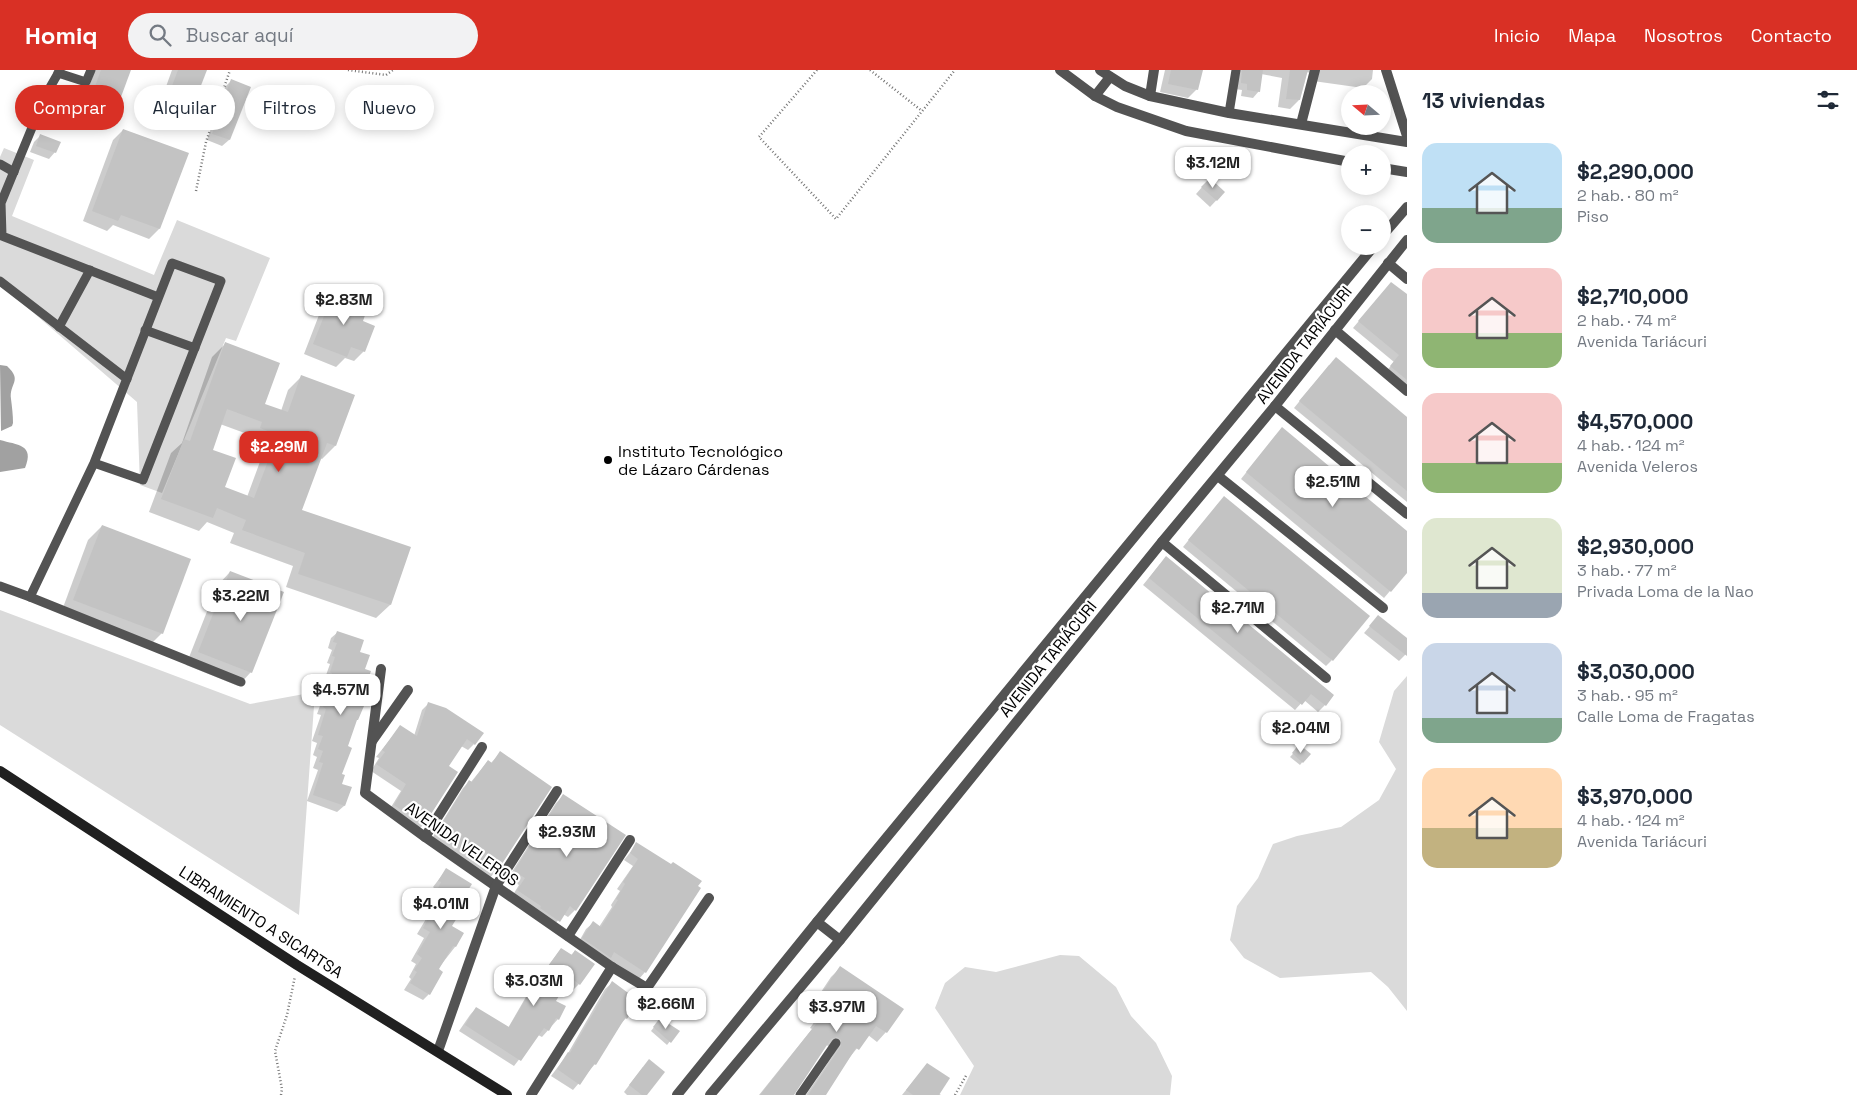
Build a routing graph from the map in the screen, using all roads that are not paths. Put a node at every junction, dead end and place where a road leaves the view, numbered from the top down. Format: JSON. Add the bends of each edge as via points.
{"nodes":[{"id":1,"x":91,"y":70,"type":"edge"},
{"id":2,"x":1060,"y":70,"type":"edge"},
{"id":3,"x":1100,"y":70,"type":"edge"},
{"id":4,"x":1154,"y":70,"type":"edge"},
{"id":5,"x":1236,"y":70,"type":"edge"},
{"id":6,"x":1315,"y":70,"type":"edge"},
{"id":7,"x":1386,"y":70,"type":"edge"},
{"id":8,"x":59,"y":72,"type":"edge"},
{"id":9,"x":1110,"y":76,"type":"junction"},
{"id":10,"x":1095,"y":96,"type":"junction"},
{"id":11,"x":1150,"y":96,"type":"junction"},
{"id":12,"x":1229,"y":113,"type":"junction"},
{"id":13,"x":1301,"y":124,"type":"junction"},
{"id":14,"x":1407,"y":136,"type":"edge"},
{"id":15,"x":1407,"y":142,"type":"edge"},
{"id":16,"x":1341,"y":160,"type":"edge"},
{"id":17,"x":0,"y":164,"type":"edge"},
{"id":18,"x":1391,"y":169,"type":"edge"},
{"id":19,"x":14,"y":172,"type":"junction"},
{"id":20,"x":1407,"y":172,"type":"edge"},
{"id":21,"x":1407,"y":207,"type":"edge"},
{"id":22,"x":1391,"y":226,"type":"edge"},
{"id":23,"x":1407,"y":240,"type":"edge"},
{"id":24,"x":1367,"y":255,"type":"edge"},
{"id":25,"x":1388,"y":263,"type":"junction"},
{"id":26,"x":90,"y":270,"type":"junction"},
{"id":27,"x":1407,"y":279,"type":"edge"},
{"id":28,"x":0,"y":281,"type":"edge"},
{"id":29,"x":158,"y":297,"type":"junction"},
{"id":30,"x":60,"y":327,"type":"junction"},
{"id":31,"x":145,"y":330,"type":"junction"},
{"id":32,"x":1335,"y":330,"type":"junction"},
{"id":33,"x":195,"y":348,"type":"junction"},
{"id":34,"x":127,"y":379,"type":"junction"},
{"id":35,"x":1407,"y":391,"type":"edge"},
{"id":36,"x":1275,"y":406,"type":"junction"},
{"id":37,"x":94,"y":464,"type":"junction"},
{"id":38,"x":1218,"y":476,"type":"junction"},
{"id":39,"x":1407,"y":514,"type":"edge"},
{"id":40,"x":1162,"y":542,"type":"junction"},
{"id":41,"x":0,"y":586,"type":"edge"},
{"id":42,"x":30,"y":597,"type":"junction"},
{"id":43,"x":1383,"y":608,"type":"dead end"},
{"id":44,"x":381,"y":669,"type":"dead end"},
{"id":45,"x":1326,"y":678,"type":"dead end"},
{"id":46,"x":241,"y":682,"type":"dead end"},
{"id":47,"x":408,"y":690,"type":"dead end"},
{"id":48,"x":371,"y":742,"type":"junction"},
{"id":49,"x":482,"y":747,"type":"dead end"},
{"id":50,"x":0,"y":771,"type":"edge"},
{"id":51,"x":557,"y":791,"type":"dead end"},
{"id":52,"x":424,"y":837,"type":"junction"},
{"id":53,"x":630,"y":840,"type":"dead end"},
{"id":54,"x":496,"y":886,"type":"junction"},
{"id":55,"x":709,"y":898,"type":"dead end"},
{"id":56,"x":817,"y":922,"type":"junction"},
{"id":57,"x":568,"y":936,"type":"junction"},
{"id":58,"x":840,"y":940,"type":"junction"},
{"id":59,"x":612,"y":967,"type":"junction"},
{"id":60,"x":836,"y":1044,"type":"dead end"},
{"id":61,"x":438,"y":1051,"type":"junction"},
{"id":62,"x":507,"y":1095,"type":"edge"},
{"id":63,"x":530,"y":1095,"type":"edge"},
{"id":64,"x":677,"y":1095,"type":"edge"},
{"id":65,"x":710,"y":1095,"type":"edge"},
{"id":66,"x":800,"y":1095,"type":"edge"}],
"edges":[{"from":1,"to":8,"type":"lane","via":[[86,82]]},
{"from":2,"to":10,"type":"street"},
{"from":3,"to":9,"type":"street"},
{"from":4,"to":11,"type":"street"},
{"from":5,"to":12,"type":"lane"},
{"from":6,"to":13,"type":"street"},
{"from":7,"to":14,"type":"street"},
{"from":8,"to":19,"type":"lane","via":[[45,96]]},
{"from":9,"to":10,"type":"street"},
{"from":9,"to":11,"type":"street"},
{"from":10,"to":16,"type":"street","via":[[1186,131]]},
{"from":11,"to":12,"type":"street"},
{"from":12,"to":13,"type":"street"},
{"from":13,"to":15,"type":"street"},
{"from":17,"to":19,"type":"lane"},
{"from":18,"to":20,"type":"street"},
{"from":19,"to":26,"type":"lane","via":[[0,203],[2,236]]},
{"from":21,"to":22,"type":"street"},
{"from":23,"to":25,"type":"street","name":"AVENIDA TARIÁCURI"},
{"from":24,"to":56,"type":"street","name":"AVENIDA TARIÁCURI"},
{"from":25,"to":27,"type":"street"},
{"from":25,"to":32,"type":"street","name":"AVENIDA TARIÁCURI"},
{"from":26,"to":29,"type":"lane"},
{"from":26,"to":30,"type":"lane"},
{"from":28,"to":30,"type":"lane"},
{"from":29,"to":31,"type":"lane"},
{"from":29,"to":33,"type":"lane","via":[[172,263],[221,281]]},
{"from":30,"to":34,"type":"lane"},
{"from":31,"to":33,"type":"lane"},
{"from":31,"to":34,"type":"lane"},
{"from":32,"to":35,"type":"street"},
{"from":32,"to":36,"type":"street","name":"AVENIDA TARIÁCURI"},
{"from":33,"to":37,"type":"lane","via":[[143,480]]},
{"from":34,"to":37,"type":"lane"},
{"from":36,"to":38,"type":"street","name":"AVENIDA TARIÁCURI"},
{"from":36,"to":39,"type":"street"},
{"from":37,"to":42,"type":"lane"},
{"from":38,"to":40,"type":"street","name":"AVENIDA TARIÁCURI"},
{"from":38,"to":43,"type":"street"},
{"from":40,"to":45,"type":"street"},
{"from":40,"to":58,"type":"street","name":"AVENIDA TARIÁCURI"},
{"from":41,"to":42,"type":"lane"},
{"from":42,"to":46,"type":"lane"},
{"from":44,"to":48,"type":"street","name":"AVENIDA VELEROS"},
{"from":47,"to":48,"type":"street"},
{"from":48,"to":52,"type":"street","name":"AVENIDA VELEROS","via":[[365,793]]},
{"from":49,"to":52,"type":"street"},
{"from":50,"to":61,"type":"main road","name":"LIBRAMIENTO A SICARTSA","via":[[297,965]]},
{"from":51,"to":54,"type":"street"},
{"from":52,"to":54,"type":"street","name":"AVENIDA VELEROS"},
{"from":53,"to":57,"type":"street"},
{"from":54,"to":57,"type":"street","name":"AVENIDA VELEROS"},
{"from":54,"to":61,"type":"street"},
{"from":55,"to":59,"type":"street","name":"AVENIDA VELEROS","via":[[647,988]]},
{"from":56,"to":58,"type":"street"},
{"from":56,"to":64,"type":"street","name":"AVENIDA TARIÁCURI"},
{"from":57,"to":59,"type":"street","name":"AVENIDA VELEROS"},
{"from":58,"to":65,"type":"street","name":"AVENIDA TARIÁCURI"},
{"from":59,"to":63,"type":"street"},
{"from":60,"to":66,"type":"lane"},
{"from":61,"to":62,"type":"main road","name":"LIBRAMIENTO A SICARTSA"}]}
